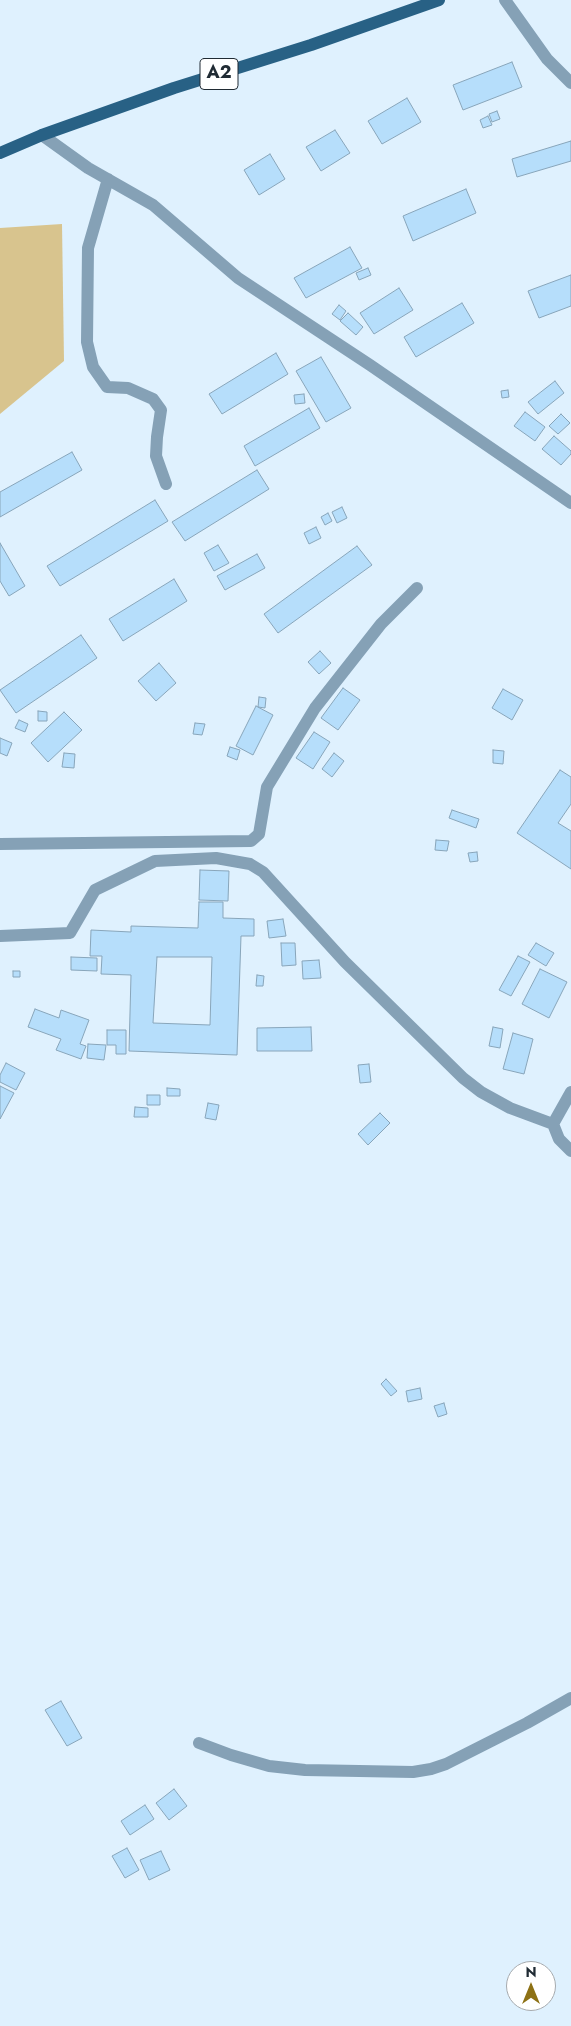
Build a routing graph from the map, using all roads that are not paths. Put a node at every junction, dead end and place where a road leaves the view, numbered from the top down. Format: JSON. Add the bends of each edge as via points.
{"nodes":[{"id":1,"x":439,"y":0,"type":"edge"},
{"id":2,"x":505,"y":0,"type":"edge"},
{"id":3,"x":571,"y":83,"type":"edge"},
{"id":4,"x":42,"y":135,"type":"junction"},
{"id":5,"x":1,"y":150,"type":"edge"},
{"id":6,"x":108,"y":180,"type":"junction"},
{"id":7,"x":166,"y":484,"type":"dead end"},
{"id":8,"x":571,"y":503,"type":"edge"},
{"id":9,"x":417,"y":588,"type":"dead end"},
{"id":10,"x":0,"y":844,"type":"edge"},
{"id":11,"x":0,"y":936,"type":"edge"},
{"id":12,"x":571,"y":1092,"type":"edge"},
{"id":13,"x":552,"y":1124,"type":"junction"},
{"id":14,"x":571,"y":1151,"type":"edge"},
{"id":15,"x":571,"y":1698,"type":"edge"},
{"id":16,"x":199,"y":1743,"type":"dead end"}],
"edges":[{"from":1,"to":4,"type":"main road","number":"A2"},
{"from":2,"to":3,"type":"street","via":[[547,59]]},
{"from":4,"to":5,"type":"main road","number":"A2"},
{"from":4,"to":6,"type":"street"},
{"from":6,"to":7,"type":"street","via":[[88,248],[87,342],[93,367],[107,387],[128,388],[153,399],[161,410],[156,456]]},
{"from":6,"to":8,"type":"street","via":[[152,205],[238,278]]},
{"from":9,"to":10,"type":"street","via":[[381,624],[315,708],[267,787],[260,834],[250,841]]},
{"from":11,"to":13,"type":"street","via":[[70,934],[95,890],[155,861],[216,858],[250,864],[263,872],[345,962],[463,1078],[510,1108]]},
{"from":12,"to":13,"type":"street"},
{"from":13,"to":14,"type":"street"},
{"from":15,"to":16,"type":"street","via":[[446,1764],[413,1772],[269,1766]]}]}
